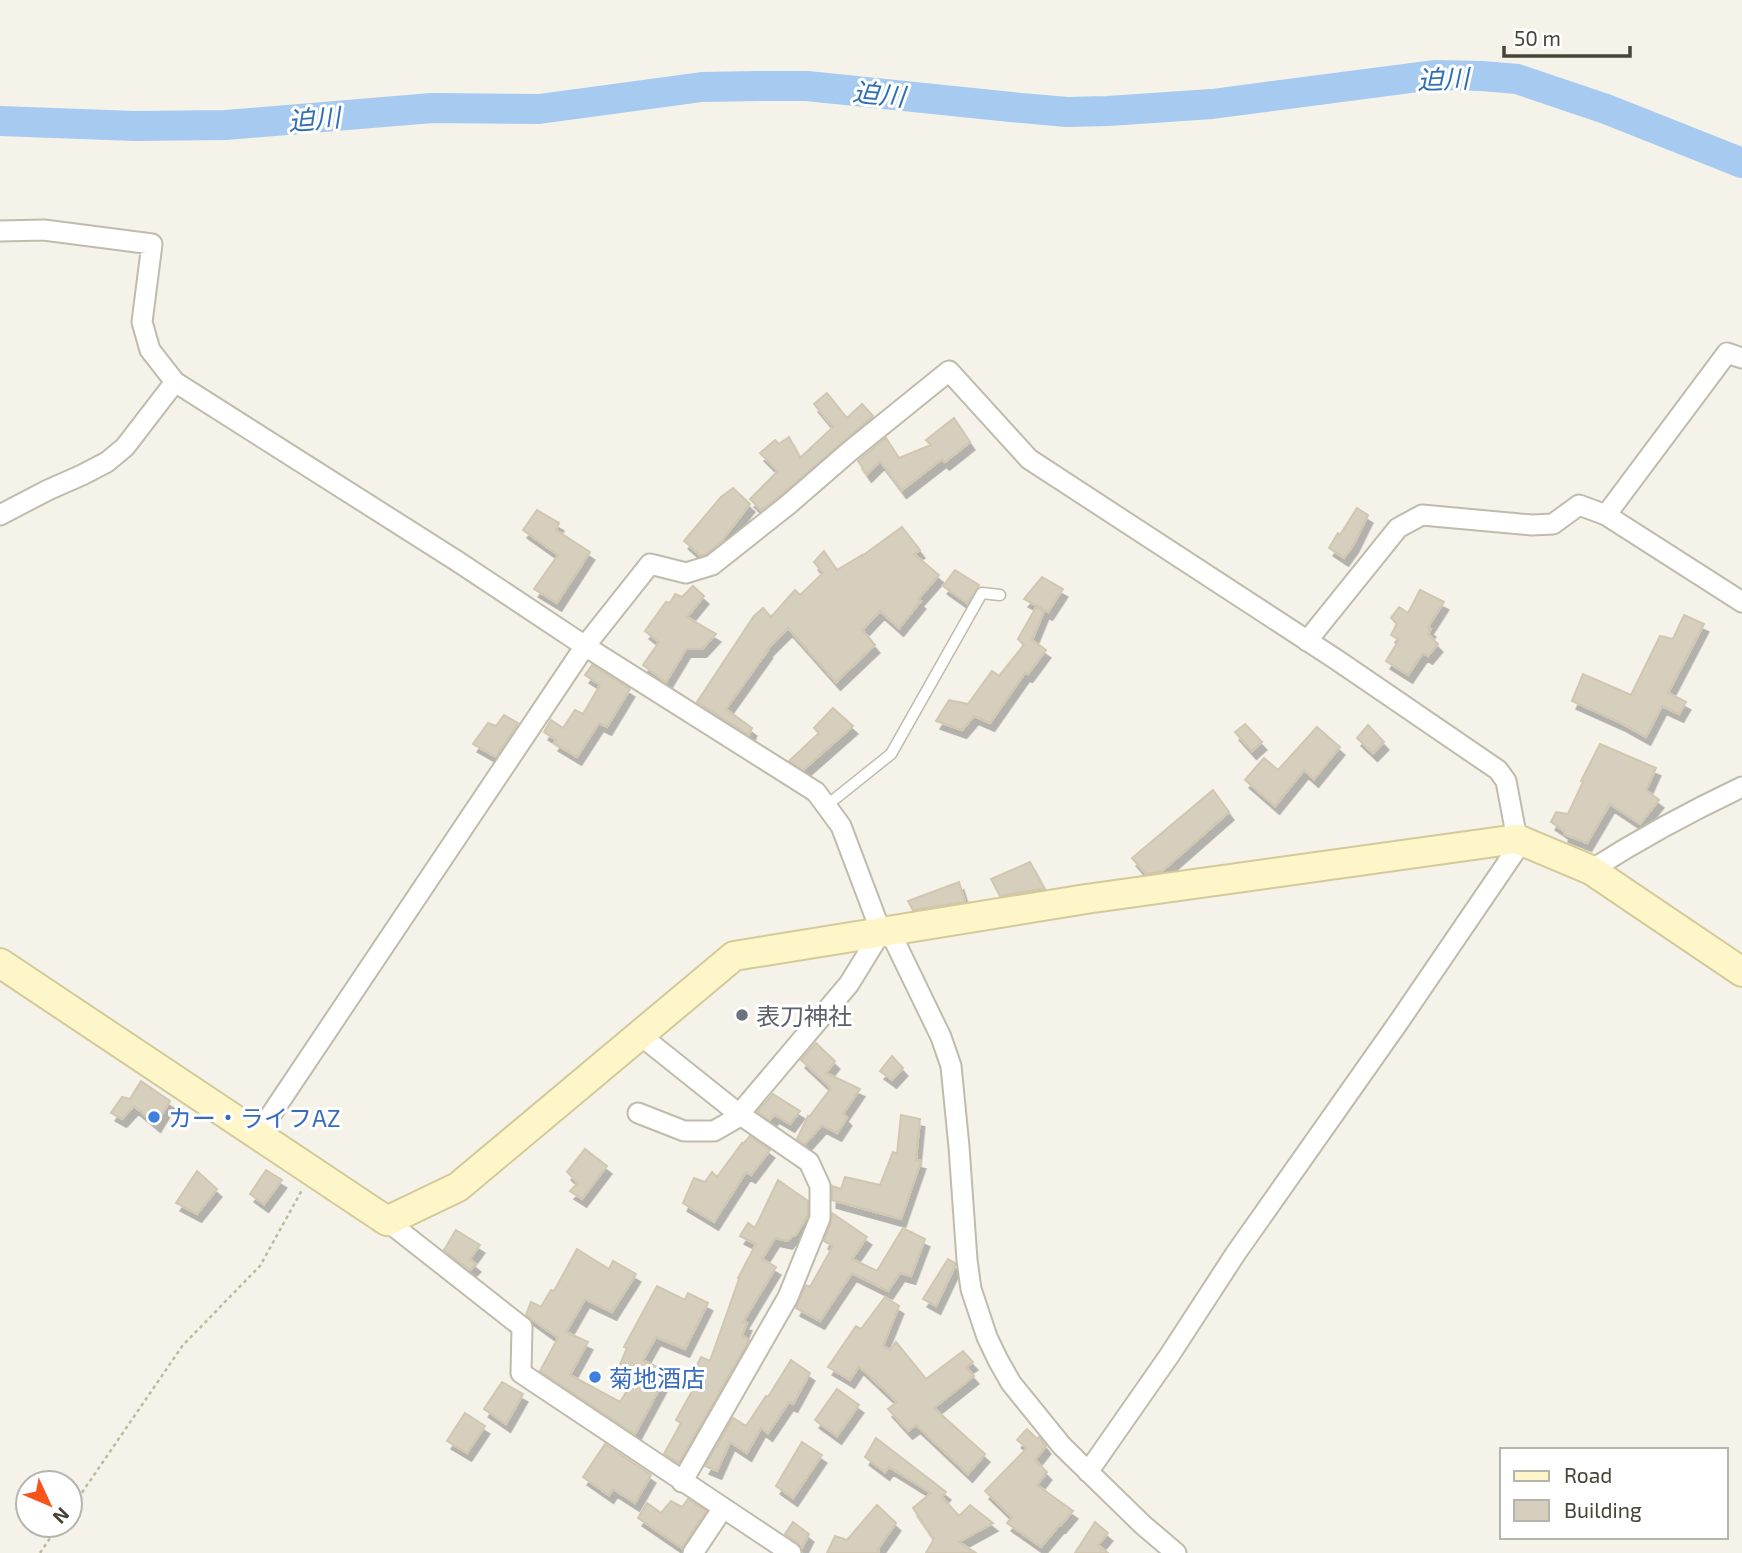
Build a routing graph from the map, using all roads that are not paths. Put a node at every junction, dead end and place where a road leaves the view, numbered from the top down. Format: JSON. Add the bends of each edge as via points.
{"nodes":[{"id":1,"x":0,"y":231,"type":"edge"},
{"id":2,"x":1742,"y":358,"type":"edge"},
{"id":3,"x":175,"y":382,"type":"junction"},
{"id":4,"x":0,"y":515,"type":"edge"},
{"id":5,"x":1606,"y":515,"type":"junction"},
{"id":6,"x":1000,"y":595,"type":"dead end"},
{"id":7,"x":1742,"y":603,"type":"edge"},
{"id":8,"x":1307,"y":641,"type":"junction"},
{"id":9,"x":584,"y":646,"type":"junction"},
{"id":10,"x":1742,"y":787,"type":"edge"},
{"id":11,"x":826,"y":806,"type":"junction"},
{"id":12,"x":1517,"y":839,"type":"junction"},
{"id":13,"x":1591,"y":870,"type":"junction"},
{"id":14,"x":881,"y":932,"type":"junction"},
{"id":15,"x":0,"y":963,"type":"edge"},
{"id":16,"x":1742,"y":972,"type":"edge"},
{"id":17,"x":640,"y":1035,"type":"junction"},
{"id":18,"x":638,"y":1113,"type":"dead end"},
{"id":19,"x":739,"y":1114,"type":"junction"},
{"id":20,"x":258,"y":1134,"type":"junction"},
{"id":21,"x":387,"y":1220,"type":"junction"},
{"id":22,"x":1087,"y":1472,"type":"junction"},
{"id":23,"x":682,"y":1482,"type":"junction"},
{"id":24,"x":723,"y":1508,"type":"junction"},
{"id":25,"x":693,"y":1553,"type":"edge"},
{"id":26,"x":791,"y":1553,"type":"edge"},
{"id":27,"x":1176,"y":1553,"type":"edge"}],
"edges":[{"from":1,"to":3,"type":"street","via":[[44,230],[152,244],[142,322],[150,350]]},
{"from":2,"to":5,"type":"street","via":[[1727,353]]},
{"from":3,"to":4,"type":"street","via":[[125,447],[107,461]]},
{"from":3,"to":9,"type":"street"},
{"from":5,"to":7,"type":"street"},
{"from":5,"to":8,"type":"street","via":[[1579,505],[1553,524],[1532,525],[1422,515],[1398,528]]},
{"from":6,"to":11,"type":"lane","via":[[982,593],[891,754]]},
{"from":8,"to":9,"type":"street","via":[[1029,460],[949,370],[712,565],[686,573],[650,565]]},
{"from":8,"to":12,"type":"street","via":[[1498,769],[1506,781]]},
{"from":9,"to":11,"type":"street","via":[[816,792]]},
{"from":9,"to":20,"type":"street"},
{"from":10,"to":13,"type":"street","via":[[1696,808]]},
{"from":11,"to":14,"type":"street","via":[[841,826]]},
{"from":12,"to":13,"type":"street"},
{"from":12,"to":14,"type":"street","via":[[1086,898]]},
{"from":12,"to":22,"type":"street","via":[[1516,850]]},
{"from":13,"to":16,"type":"street"},
{"from":14,"to":17,"type":"street","via":[[734,956]]},
{"from":14,"to":19,"type":"street","via":[[849,984]]},
{"from":14,"to":22,"type":"street","via":[[894,940],[951,1066],[967,1260],[987,1337],[1012,1383]]},
{"from":15,"to":20,"type":"street"},
{"from":17,"to":19,"type":"street"},
{"from":17,"to":21,"type":"street","via":[[458,1187]]},
{"from":18,"to":19,"type":"street","via":[[684,1131],[714,1132]]},
{"from":19,"to":23,"type":"street","via":[[809,1162],[820,1186],[820,1217],[788,1297]]},
{"from":20,"to":21,"type":"street"},
{"from":21,"to":23,"type":"street","via":[[522,1327],[521,1373]]},
{"from":22,"to":27,"type":"street"},
{"from":23,"to":24,"type":"street"},
{"from":24,"to":25,"type":"street"},
{"from":24,"to":26,"type":"street"}]}
